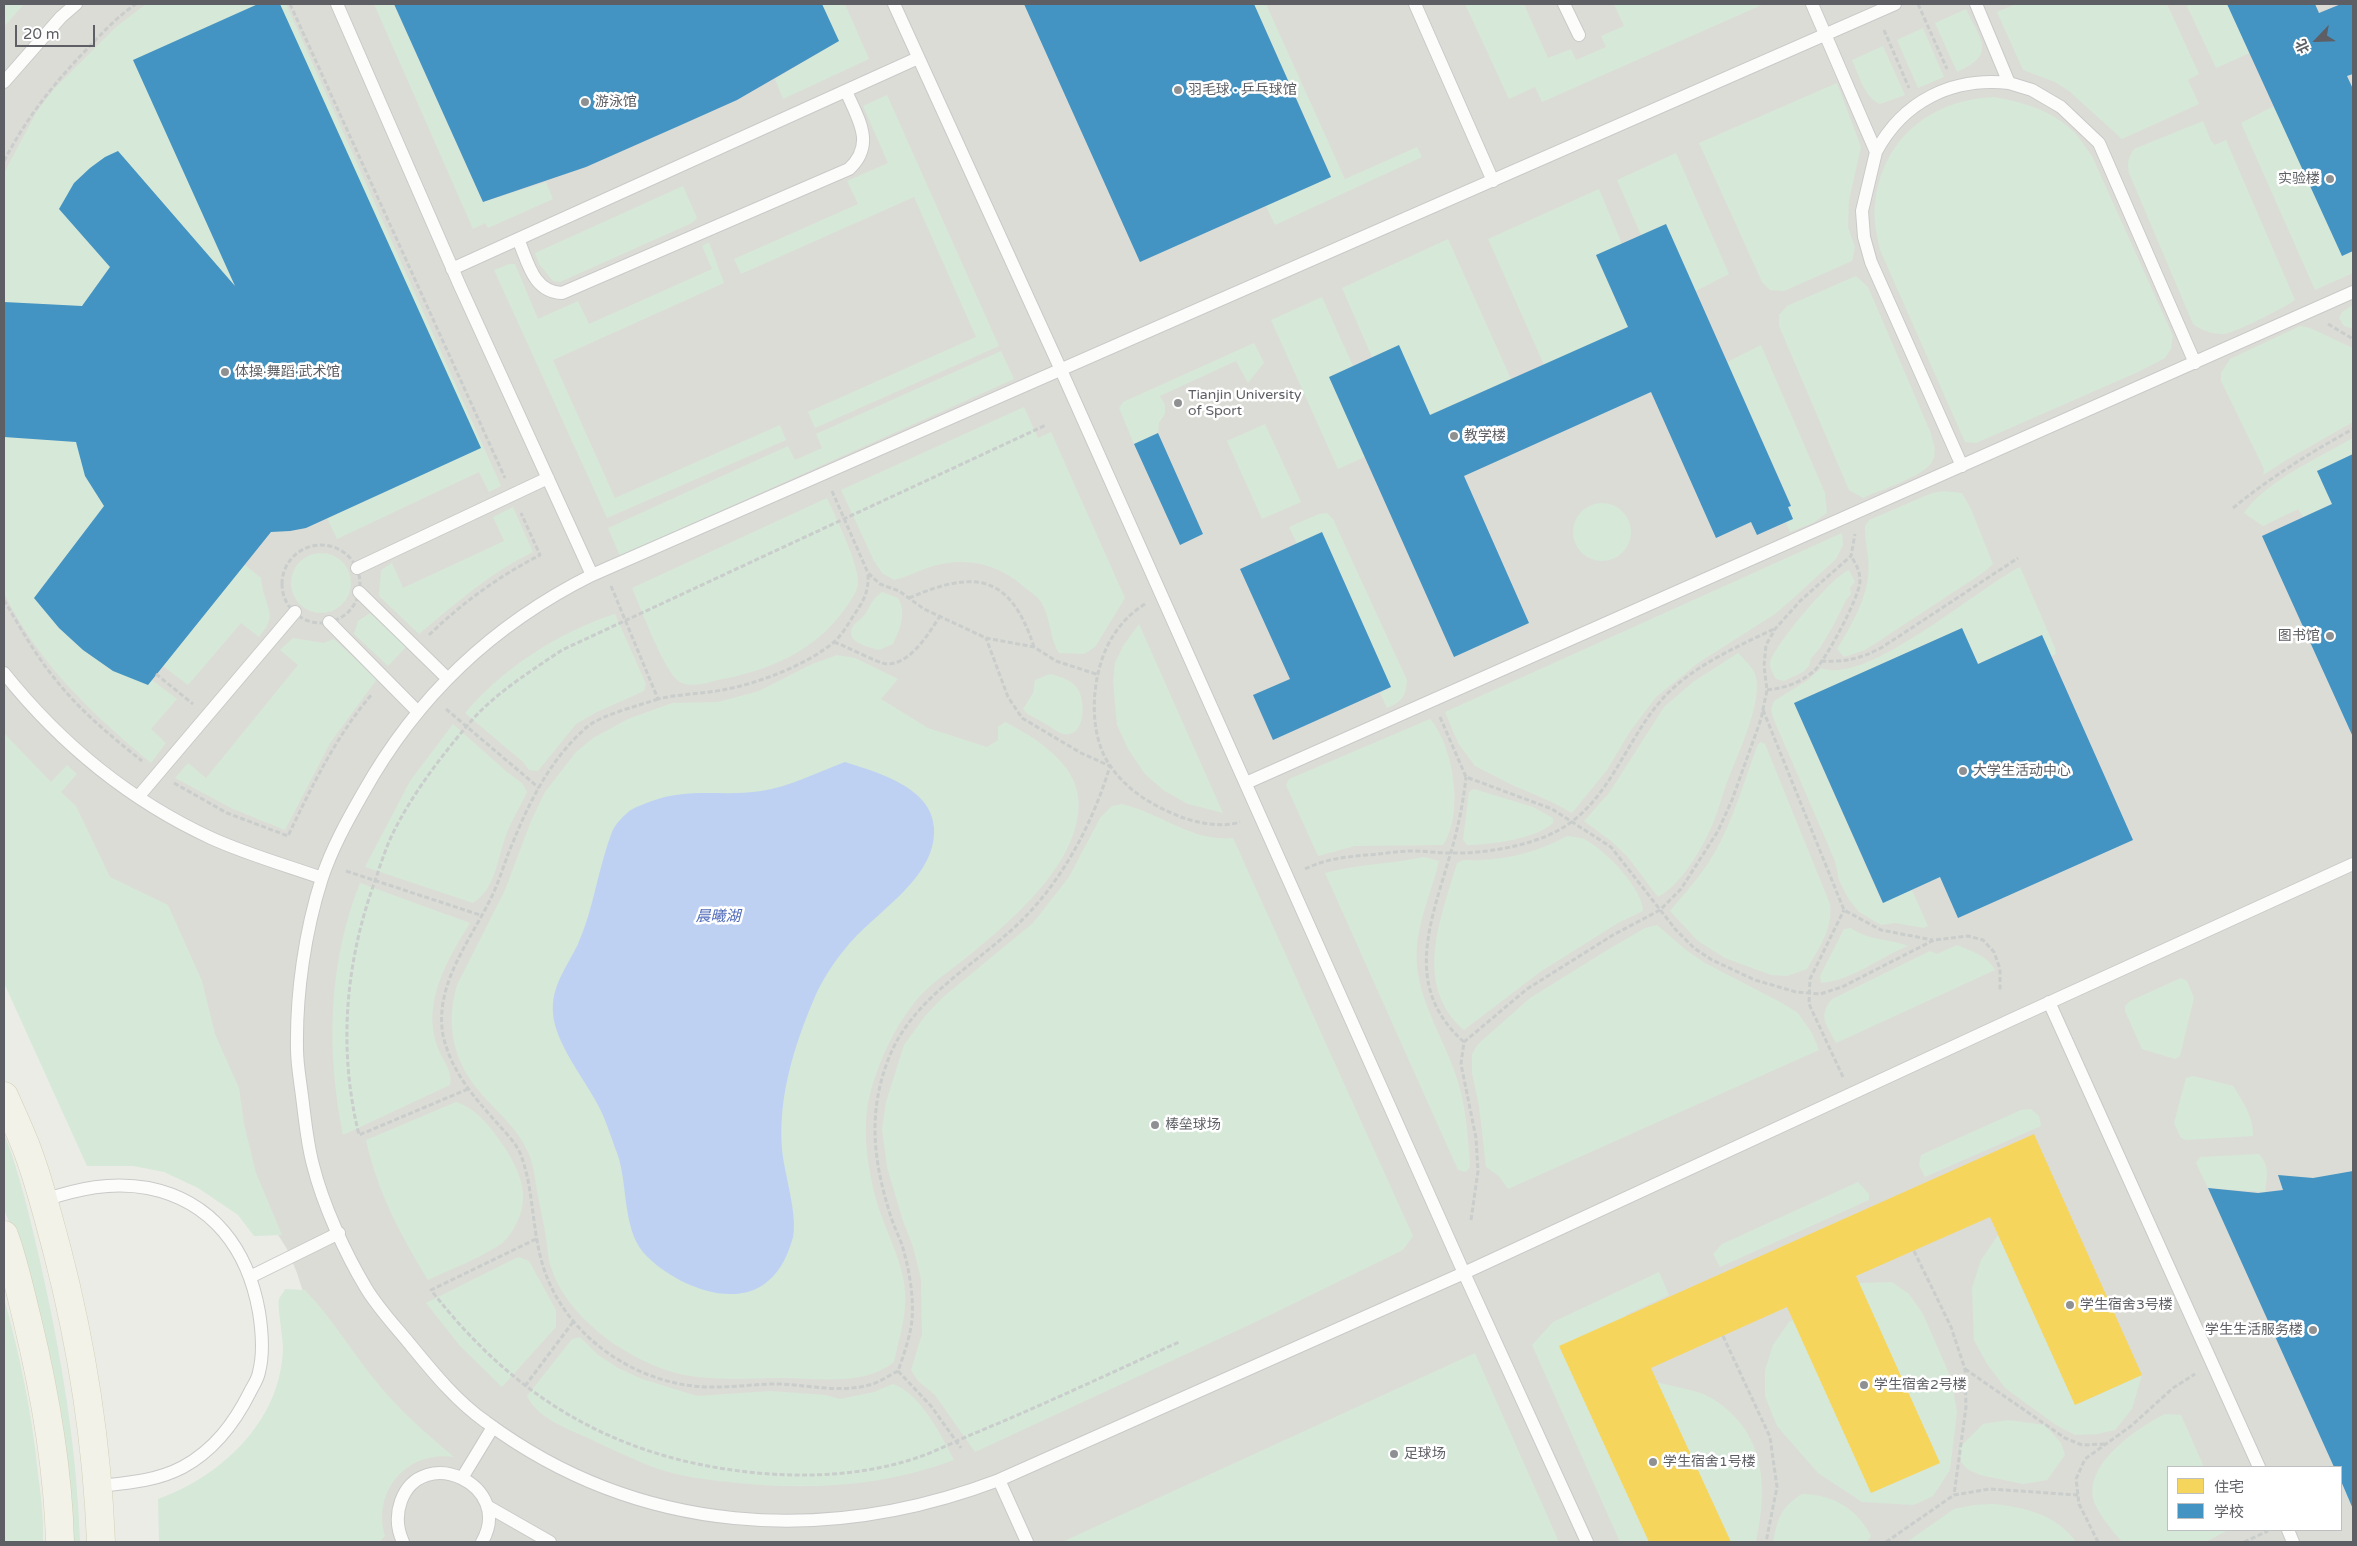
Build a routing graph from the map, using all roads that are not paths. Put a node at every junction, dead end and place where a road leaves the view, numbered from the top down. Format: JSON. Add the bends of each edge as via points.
{"nodes":[{"id":1,"x":76,"y":4,"type":"edge"},
{"id":2,"x":337,"y":4,"type":"edge"},
{"id":3,"x":894,"y":4,"type":"edge"},
{"id":4,"x":1415,"y":4,"type":"edge"},
{"id":5,"x":1564,"y":4,"type":"edge"},
{"id":6,"x":1812,"y":4,"type":"edge"},
{"id":7,"x":1895,"y":4,"type":"edge"},
{"id":8,"x":1976,"y":4,"type":"edge"},
{"id":9,"x":1578,"y":35,"type":"dead end"},
{"id":10,"x":1825,"y":35,"type":"junction"},
{"id":11,"x":918,"y":58,"type":"junction"},
{"id":12,"x":4,"y":82,"type":"edge"},
{"id":13,"x":2009,"y":83,"type":"junction"},
{"id":14,"x":846,"y":91,"type":"junction"},
{"id":15,"x":1876,"y":152,"type":"junction"},
{"id":16,"x":1494,"y":181,"type":"junction"},
{"id":17,"x":518,"y":239,"type":"junction"},
{"id":18,"x":452,"y":269,"type":"junction"},
{"id":19,"x":2353,"y":292,"type":"edge"},
{"id":20,"x":2194,"y":362,"type":"junction"},
{"id":21,"x":1061,"y":370,"type":"junction"},
{"id":22,"x":1962,"y":466,"type":"junction"},
{"id":23,"x":548,"y":478,"type":"junction"},
{"id":24,"x":356,"y":568,"type":"road end"},
{"id":25,"x":592,"y":575,"type":"junction"},
{"id":26,"x":359,"y":592,"type":"road end"},
{"id":27,"x":295,"y":612,"type":"road end"},
{"id":28,"x":329,"y":622,"type":"road end"},
{"id":29,"x":4,"y":672,"type":"edge"},
{"id":30,"x":448,"y":678,"type":"junction"},
{"id":31,"x":418,"y":712,"type":"junction"},
{"id":32,"x":1246,"y":783,"type":"junction"},
{"id":33,"x":138,"y":797,"type":"junction"},
{"id":34,"x":2353,"y":864,"type":"edge"},
{"id":35,"x":322,"y":878,"type":"junction"},
{"id":36,"x":2049,"y":1002,"type":"junction"},
{"id":37,"x":4,"y":1096,"type":"edge"},
{"id":38,"x":44,"y":1200,"type":"junction"},
{"id":39,"x":339,"y":1233,"type":"junction"},
{"id":40,"x":4,"y":1235,"type":"edge"},
{"id":41,"x":1464,"y":1273,"type":"junction"},
{"id":42,"x":250,"y":1277,"type":"junction"},
{"id":43,"x":493,"y":1427,"type":"junction"},
{"id":44,"x":2259,"y":1466,"type":"edge"},
{"id":45,"x":462,"y":1478,"type":"junction"},
{"id":46,"x":999,"y":1480,"type":"junction"},
{"id":47,"x":99,"y":1486,"type":"junction"},
{"id":48,"x":487,"y":1506,"type":"junction"},
{"id":49,"x":60,"y":1542,"type":"edge"},
{"id":50,"x":101,"y":1542,"type":"edge"},
{"id":51,"x":402,"y":1542,"type":"edge"},
{"id":52,"x":482,"y":1542,"type":"edge"},
{"id":53,"x":550,"y":1542,"type":"edge"},
{"id":54,"x":1027,"y":1542,"type":"edge"},
{"id":55,"x":1587,"y":1542,"type":"edge"}],
"edges":[{"from":1,"to":12,"type":"lane"},
{"from":2,"to":18,"type":"lane"},
{"from":3,"to":11,"type":"lane"},
{"from":4,"to":16,"type":"lane"},
{"from":5,"to":9,"type":"lane"},
{"from":6,"to":10,"type":"lane"},
{"from":7,"to":10,"type":"lane"},
{"from":8,"to":13,"type":"lane"},
{"from":10,"to":15,"type":"lane"},
{"from":10,"to":16,"type":"lane"},
{"from":11,"to":14,"type":"lane"},
{"from":11,"to":21,"type":"lane"},
{"from":13,"to":15,"type":"lane","via":[[1989,81],[1954,86],[1916,105],[1885,134]]},
{"from":13,"to":20,"type":"lane","via":[[2032,90],[2060,107],[2099,142]]},
{"from":14,"to":17,"type":"lane"},
{"from":14,"to":17,"type":"lane","via":[[862,129],[864,147],[857,162],[849,169],[562,293],[551,293],[541,287]]},
{"from":15,"to":22,"type":"lane","via":[[1862,211],[1864,237],[1871,262]]},
{"from":16,"to":21,"type":"lane"},
{"from":17,"to":18,"type":"lane"},
{"from":18,"to":23,"type":"lane"},
{"from":19,"to":20,"type":"lane"},
{"from":20,"to":22,"type":"lane"},
{"from":21,"to":25,"type":"lane"},
{"from":21,"to":32,"type":"lane"},
{"from":22,"to":32,"type":"lane"},
{"from":23,"to":24,"type":"lane"},
{"from":23,"to":25,"type":"lane"},
{"from":25,"to":30,"type":"lane","via":[[507,625]]},
{"from":26,"to":30,"type":"lane"},
{"from":27,"to":33,"type":"lane"},
{"from":28,"to":31,"type":"lane"},
{"from":29,"to":33,"type":"lane","via":[[26,701],[66,741]]},
{"from":30,"to":31,"type":"lane"},
{"from":31,"to":35,"type":"lane","via":[[378,766],[336,844]]},
{"from":32,"to":41,"type":"lane"},
{"from":33,"to":35,"type":"lane","via":[[213,839]]},
{"from":34,"to":36,"type":"lane"},
{"from":35,"to":39,"type":"lane","via":[[303,967],[297,1051],[313,1167]]},
{"from":36,"to":41,"type":"lane"},
{"from":36,"to":44,"type":"lane"},
{"from":37,"to":38,"type":"main road"},
{"from":38,"to":42,"type":"lane","via":[[80,1188],[124,1185],[149,1188],[174,1197],[195,1206],[216,1222],[246,1264]]},
{"from":38,"to":47,"type":"main road","via":[[79,1347]]},
{"from":39,"to":42,"type":"lane"},
{"from":39,"to":43,"type":"lane","via":[[366,1288],[390,1320],[443,1383]]},
{"from":40,"to":49,"type":"main road","via":[[36,1355],[51,1431]]},
{"from":41,"to":46,"type":"lane"},
{"from":41,"to":55,"type":"lane"},
{"from":42,"to":47,"type":"lane","via":[[262,1346],[259,1372],[237,1417],[204,1454],[182,1467],[160,1477]]},
{"from":43,"to":45,"type":"lane"},
{"from":43,"to":46,"type":"lane","via":[[514,1442],[603,1488],[670,1509],[741,1521],[816,1524],[884,1515],[963,1494]]},
{"from":45,"to":48,"type":"lane","via":[[481,1492]]},
{"from":45,"to":51,"type":"lane","via":[[440,1473],[425,1476],[412,1484],[398,1511]]},
{"from":46,"to":54,"type":"lane"},
{"from":47,"to":50,"type":"main road"},
{"from":48,"to":52,"type":"lane","via":[[489,1521]]},
{"from":48,"to":53,"type":"lane"}]}
